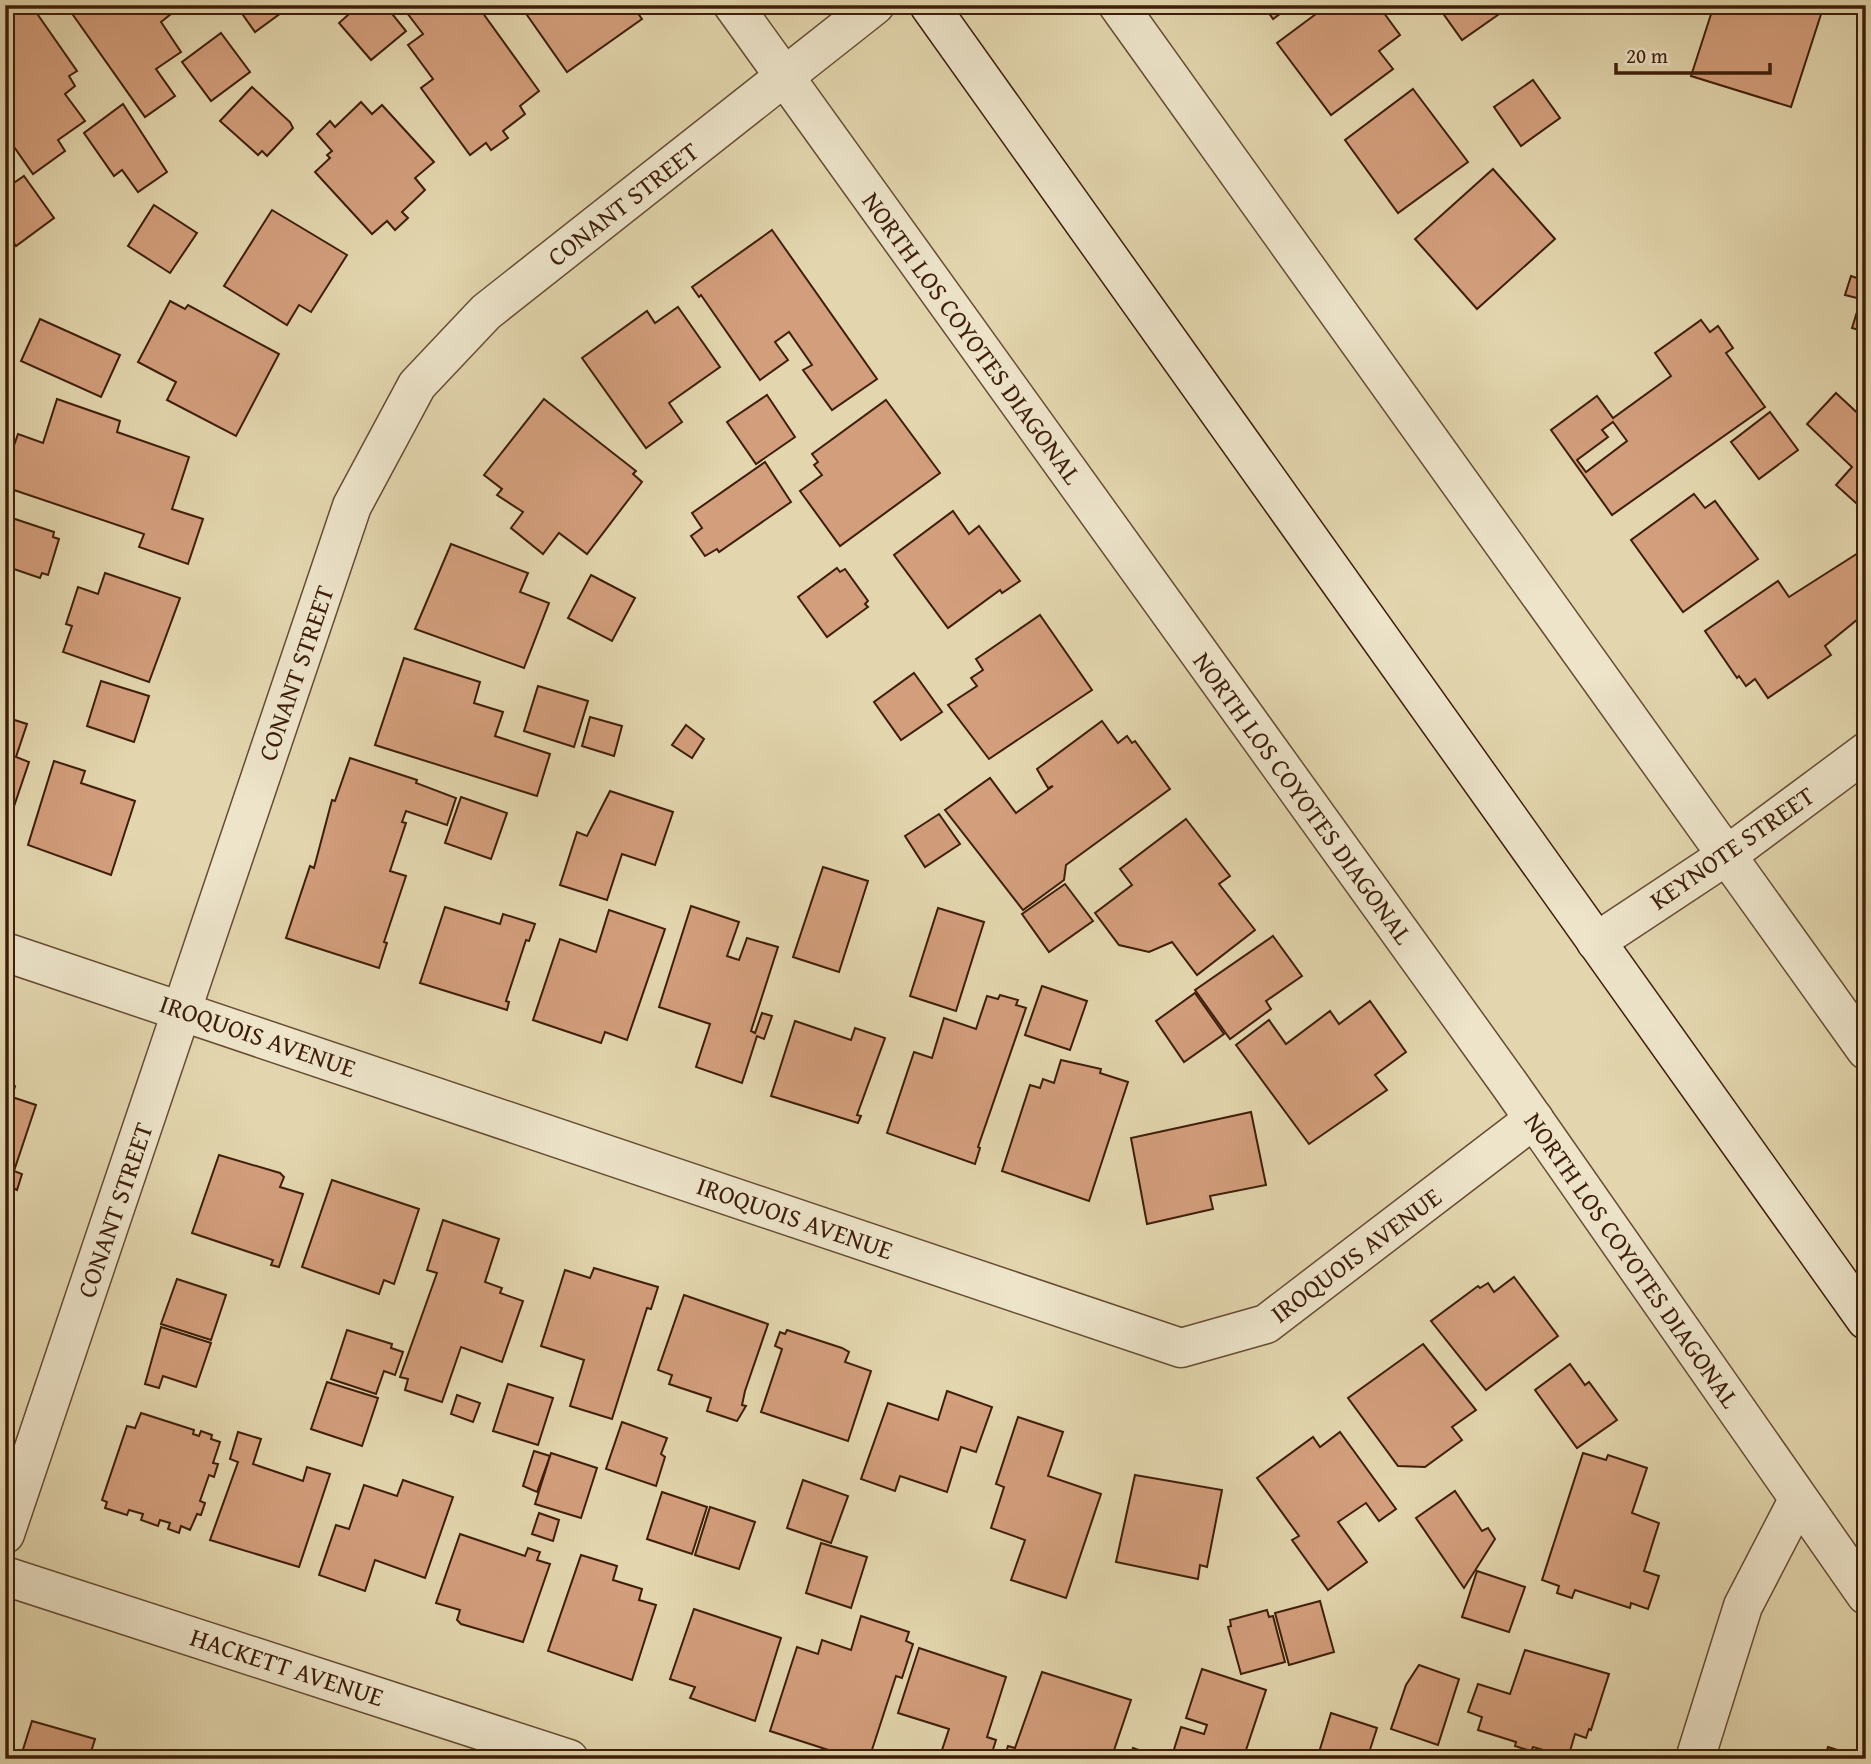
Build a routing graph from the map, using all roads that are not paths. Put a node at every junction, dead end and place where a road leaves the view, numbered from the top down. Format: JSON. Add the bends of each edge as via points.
{"nodes":[{"id":1,"x":733,"y":5,"type":"edge"},
{"id":2,"x":875,"y":5,"type":"edge"},
{"id":3,"x":929,"y":5,"type":"edge"},
{"id":4,"x":1118,"y":5,"type":"edge"},
{"id":5,"x":783,"y":78,"type":"junction"},
{"id":6,"x":1866,"y":752,"type":"edge"},
{"id":7,"x":1726,"y":856,"type":"junction"},
{"id":8,"x":1596,"y":942,"type":"junction"},
{"id":9,"x":5,"y":952,"type":"edge"},
{"id":10,"x":182,"y":1011,"type":"junction"},
{"id":11,"x":1866,"y":1050,"type":"edge"},
{"id":12,"x":1534,"y":1119,"type":"junction"},
{"id":13,"x":1866,"y":1320,"type":"edge"},
{"id":14,"x":1798,"y":1500,"type":"junction"},
{"id":15,"x":5,"y":1534,"type":"edge"},
{"id":16,"x":5,"y":1576,"type":"edge"},
{"id":17,"x":1866,"y":1595,"type":"edge"},
{"id":18,"x":569,"y":1759,"type":"edge"},
{"id":19,"x":1695,"y":1759,"type":"edge"}],
"edges":[{"from":1,"to":5,"type":"street","name":"NORTH LOS COYOTES DIAGONAL"},
{"from":2,"to":5,"type":"street","name":"CONANT STREET"},
{"from":3,"to":8,"type":"street"},
{"from":4,"to":7,"type":"street"},
{"from":5,"to":10,"type":"street","name":"CONANT STREET","via":[[486,312],[417,385],[352,506]]},
{"from":5,"to":12,"type":"street","name":"NORTH LOS COYOTES DIAGONAL"},
{"from":6,"to":7,"type":"street","name":"KEYNOTE STREET"},
{"from":7,"to":8,"type":"street","name":"KEYNOTE STREET"},
{"from":7,"to":11,"type":"street"},
{"from":8,"to":13,"type":"street"},
{"from":9,"to":10,"type":"street","name":"IROQUOIS AVENUE"},
{"from":10,"to":12,"type":"street","name":"IROQUOIS AVENUE","via":[[1181,1348],[1266,1324]]},
{"from":10,"to":15,"type":"street","name":"CONANT STREET"},
{"from":12,"to":14,"type":"street","name":"NORTH LOS COYOTES DIAGONAL"},
{"from":14,"to":17,"type":"street","name":"NORTH LOS COYOTES DIAGONAL"},
{"from":14,"to":19,"type":"street","via":[[1743,1606]]},
{"from":16,"to":18,"type":"street","name":"HACKETT AVENUE"}]}
